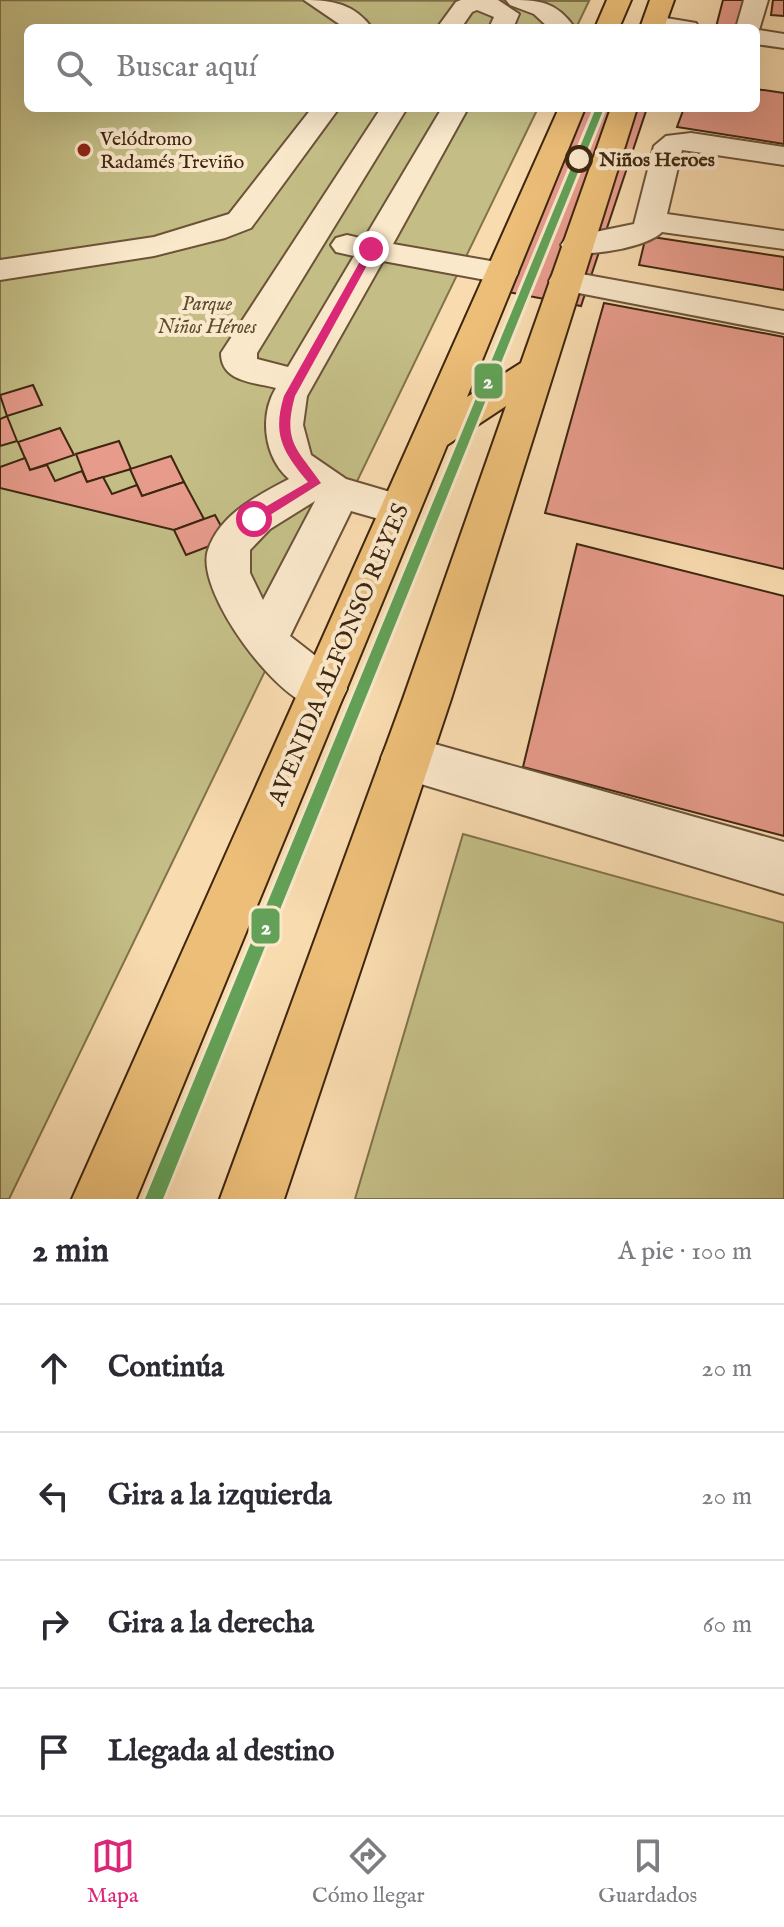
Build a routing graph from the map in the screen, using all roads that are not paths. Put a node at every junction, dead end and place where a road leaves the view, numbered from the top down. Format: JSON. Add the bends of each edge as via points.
{"nodes":[{"id":1,"x":316,"y":0,"type":"edge"},
{"id":2,"x":518,"y":0,"type":"edge"},
{"id":3,"x":619,"y":0,"type":"edge"},
{"id":4,"x":662,"y":0,"type":"edge"},
{"id":5,"x":756,"y":0,"type":"edge"},
{"id":6,"x":355,"y":24,"type":"edge"},
{"id":7,"x":452,"y":24,"type":"edge"},
{"id":8,"x":503,"y":24,"type":"edge"},
{"id":9,"x":559,"y":24,"type":"edge"},
{"id":10,"x":609,"y":24,"type":"edge"},
{"id":11,"x":654,"y":24,"type":"edge"},
{"id":12,"x":749,"y":24,"type":"edge"},
{"id":13,"x":760,"y":38,"type":"edge"},
{"id":14,"x":784,"y":41,"type":"edge"},
{"id":15,"x":323,"y":112,"type":"edge"},
{"id":16,"x":391,"y":112,"type":"edge"},
{"id":17,"x":453,"y":112,"type":"edge"},
{"id":18,"x":570,"y":112,"type":"edge"},
{"id":19,"x":623,"y":112,"type":"edge"},
{"id":20,"x":784,"y":156,"type":"edge"},
{"id":21,"x":650,"y":221,"type":"junction"},
{"id":22,"x":309,"y":239,"type":"junction"},
{"id":23,"x":784,"y":240,"type":"edge"},
{"id":24,"x":577,"y":245,"type":"junction"},
{"id":25,"x":366,"y":259,"type":"junction"},
{"id":26,"x":0,"y":270,"type":"edge"},
{"id":27,"x":565,"y":281,"type":"junction"},
{"id":28,"x":497,"y":284,"type":"junction"},
{"id":29,"x":784,"y":322,"type":"edge"},
{"id":30,"x":534,"y":371,"type":"junction"},
{"id":31,"x":298,"y":381,"type":"junction"},
{"id":32,"x":432,"y":436,"type":"junction"},
{"id":33,"x":328,"y":488,"type":"junction"},
{"id":34,"x":400,"y":510,"type":"junction"},
{"id":35,"x":266,"y":638,"type":"junction"},
{"id":36,"x":323,"y":689,"type":"junction"},
{"id":37,"x":406,"y":758,"type":"junction"},
{"id":38,"x":784,"y":868,"type":"edge"},
{"id":39,"x":104,"y":1199,"type":"edge"},
{"id":40,"x":252,"y":1199,"type":"edge"}],
"edges":[{"from":1,"to":6,"type":"lane"},
{"from":2,"to":9,"type":"lane","via":[[542,9]]},
{"from":3,"to":10,"type":"highway"},
{"from":4,"to":11,"type":"highway"},
{"from":5,"to":12,"type":"lane"},
{"from":7,"to":8,"type":"lane","via":[[464,7],[481,3],[507,14]]},
{"from":13,"to":14,"type":"lane"},
{"from":15,"to":26,"type":"lane","via":[[240,221],[197,237]]},
{"from":16,"to":22,"type":"lane"},
{"from":17,"to":25,"type":"lane"},
{"from":18,"to":28,"type":"highway","name":"AVENIDA ALFONSO REYES"},
{"from":19,"to":24,"type":"highway"},
{"from":20,"to":21,"type":"lane","via":[[676,142],[668,146]]},
{"from":21,"to":23,"type":"lane"},
{"from":21,"to":24,"type":"lane","via":[[636,236]]},
{"from":22,"to":25,"type":"lane"},
{"from":22,"to":31,"type":"lane","via":[[238,359],[250,371]]},
{"from":24,"to":27,"type":"highway"},
{"from":25,"to":28,"type":"lane"},
{"from":25,"to":31,"type":"lane"},
{"from":27,"to":29,"type":"lane"},
{"from":27,"to":30,"type":"highway"},
{"from":28,"to":32,"type":"highway","name":"AVENIDA ALFONSO REYES"},
{"from":30,"to":32,"type":"highway"},
{"from":30,"to":37,"type":"highway"},
{"from":31,"to":33,"type":"lane","via":[[284,414],[285,434],[292,455]]},
{"from":32,"to":34,"type":"highway","name":"AVENIDA ALFONSO REYES"},
{"from":33,"to":34,"type":"lane"},
{"from":33,"to":35,"type":"lane"},
{"from":33,"to":35,"type":"lane","via":[[254,519],[229,548],[227,573]]},
{"from":34,"to":36,"type":"highway","name":"AVENIDA ALFONSO REYES"},
{"from":35,"to":36,"type":"lane"},
{"from":36,"to":39,"type":"highway","name":"AVENIDA ALFONSO REYES"},
{"from":37,"to":38,"type":"lane"},
{"from":37,"to":40,"type":"highway"}]}
